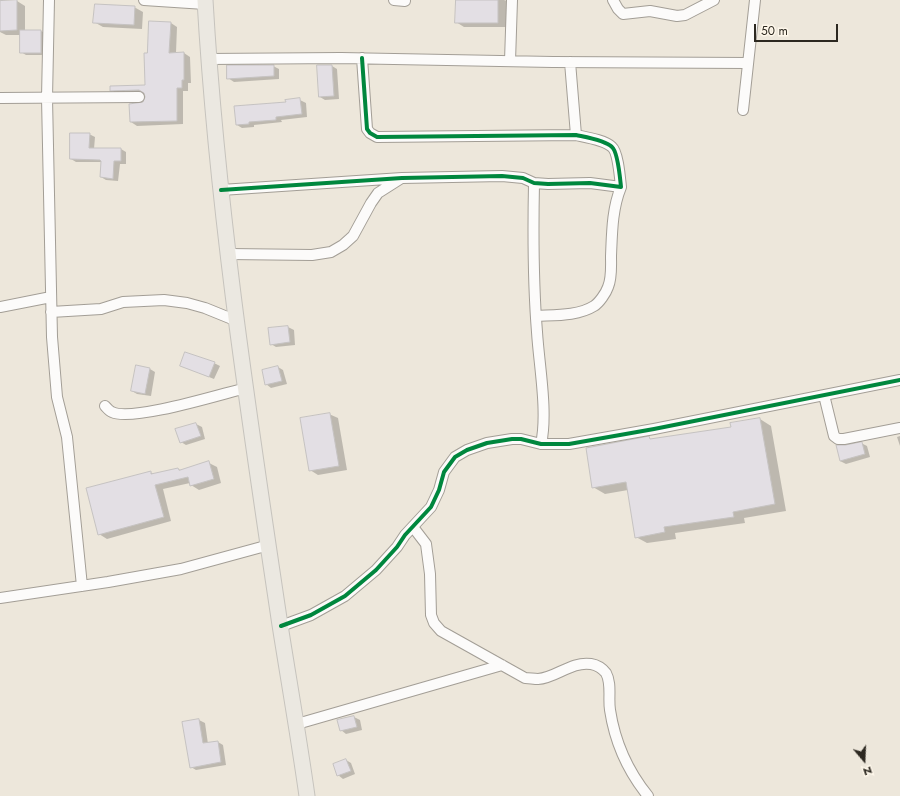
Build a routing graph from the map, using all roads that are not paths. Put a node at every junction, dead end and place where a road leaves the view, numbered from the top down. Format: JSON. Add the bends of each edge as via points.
{"nodes":[{"id":1,"x":48,"y":0,"type":"edge"},
{"id":2,"x":144,"y":0,"type":"edge"},
{"id":3,"x":394,"y":0,"type":"edge"},
{"id":4,"x":512,"y":0,"type":"edge"},
{"id":5,"x":613,"y":0,"type":"edge"},
{"id":6,"x":714,"y":0,"type":"edge"},
{"id":7,"x":755,"y":0,"type":"edge"},
{"id":8,"x":404,"y":1,"type":"edge"},
{"id":9,"x":205,"y":2,"type":"edge"},
{"id":10,"x":362,"y":58,"type":"junction"},
{"id":11,"x":208,"y":59,"type":"junction"},
{"id":12,"x":510,"y":61,"type":"junction"},
{"id":13,"x":570,"y":62,"type":"junction"},
{"id":14,"x":748,"y":63,"type":"junction"},
{"id":15,"x":139,"y":97,"type":"dead end"},
{"id":16,"x":0,"y":98,"type":"edge"},
{"id":17,"x":46,"y":98,"type":"junction"},
{"id":18,"x":743,"y":110,"type":"dead end"},
{"id":19,"x":576,"y":135,"type":"junction"},
{"id":20,"x":402,"y":178,"type":"junction"},
{"id":21,"x":534,"y":183,"type":"junction"},
{"id":22,"x":621,"y":187,"type":"junction"},
{"id":23,"x":221,"y":190,"type":"junction"},
{"id":24,"x":228,"y":254,"type":"junction"},
{"id":25,"x":51,"y":297,"type":"junction"},
{"id":26,"x":0,"y":307,"type":"edge"},
{"id":27,"x":51,"y":312,"type":"junction"},
{"id":28,"x":537,"y":316,"type":"junction"},
{"id":29,"x":237,"y":321,"type":"junction"},
{"id":30,"x":900,"y":380,"type":"edge"},
{"id":31,"x":246,"y":388,"type":"junction"},
{"id":32,"x":824,"y":395,"type":"junction"},
{"id":33,"x":105,"y":406,"type":"dead end"},
{"id":34,"x":900,"y":428,"type":"edge"},
{"id":35,"x":541,"y":444,"type":"junction"},
{"id":36,"x":413,"y":527,"type":"junction"},
{"id":37,"x":269,"y":545,"type":"junction"},
{"id":38,"x":82,"y":586,"type":"junction"},
{"id":39,"x":0,"y":598,"type":"edge"},
{"id":40,"x":281,"y":626,"type":"junction"},
{"id":41,"x":502,"y":665,"type":"junction"},
{"id":42,"x":297,"y":724,"type":"junction"},
{"id":43,"x":308,"y":796,"type":"edge"},
{"id":44,"x":648,"y":796,"type":"edge"}],
"edges":[{"from":1,"to":17,"type":"street"},
{"from":2,"to":9,"type":"street"},
{"from":3,"to":8,"type":"street"},
{"from":4,"to":12,"type":"street"},
{"from":5,"to":6,"type":"street","via":[[623,14],[650,11],[677,16],[685,15]]},
{"from":7,"to":14,"type":"street"},
{"from":9,"to":11,"type":"main road"},
{"from":10,"to":11,"type":"street"},
{"from":10,"to":12,"type":"street"},
{"from":10,"to":19,"type":"street","via":[[367,129],[377,137]]},
{"from":11,"to":23,"type":"main road"},
{"from":12,"to":13,"type":"street"},
{"from":13,"to":14,"type":"street"},
{"from":13,"to":19,"type":"street"},
{"from":14,"to":18,"type":"street"},
{"from":15,"to":17,"type":"street"},
{"from":16,"to":17,"type":"street"},
{"from":17,"to":25,"type":"street"},
{"from":19,"to":22,"type":"street","via":[[612,146]]},
{"from":20,"to":21,"type":"street","via":[[502,176],[523,178]]},
{"from":20,"to":23,"type":"street"},
{"from":20,"to":24,"type":"street","via":[[378,193],[353,236],[331,252],[312,255]]},
{"from":21,"to":22,"type":"street","via":[[590,183]]},
{"from":21,"to":28,"type":"street","via":[[534,283]]},
{"from":22,"to":28,"type":"street","via":[[613,218],[609,287],[595,306],[560,315]]},
{"from":23,"to":24,"type":"main road"},
{"from":24,"to":29,"type":"main road"},
{"from":25,"to":26,"type":"street"},
{"from":25,"to":27,"type":"street"},
{"from":27,"to":29,"type":"street","via":[[101,309],[123,302],[164,300],[205,308]]},
{"from":27,"to":38,"type":"street","via":[[57,397],[67,436]]},
{"from":28,"to":35,"type":"street","via":[[544,432]]},
{"from":29,"to":31,"type":"main road"},
{"from":30,"to":32,"type":"street"},
{"from":31,"to":33,"type":"street","via":[[146,413],[112,412]]},
{"from":31,"to":37,"type":"main road"},
{"from":32,"to":34,"type":"street","via":[[834,436],[838,439]]},
{"from":32,"to":35,"type":"street","via":[[715,418],[569,444]]},
{"from":35,"to":36,"type":"street","via":[[521,440],[499,441],[467,450],[455,457],[444,472],[431,507]]},
{"from":36,"to":40,"type":"street","via":[[376,570],[345,596],[312,615]]},
{"from":36,"to":41,"type":"street","via":[[426,544],[431,616],[434,623],[441,631]]},
{"from":37,"to":38,"type":"street","via":[[181,569]]},
{"from":37,"to":40,"type":"main road"},
{"from":38,"to":39,"type":"street"},
{"from":40,"to":42,"type":"main road"},
{"from":41,"to":42,"type":"street"},
{"from":41,"to":44,"type":"street","via":[[525,678],[538,679],[582,664],[599,666],[606,673],[610,709],[622,756]]},
{"from":42,"to":43,"type":"main road"}]}
